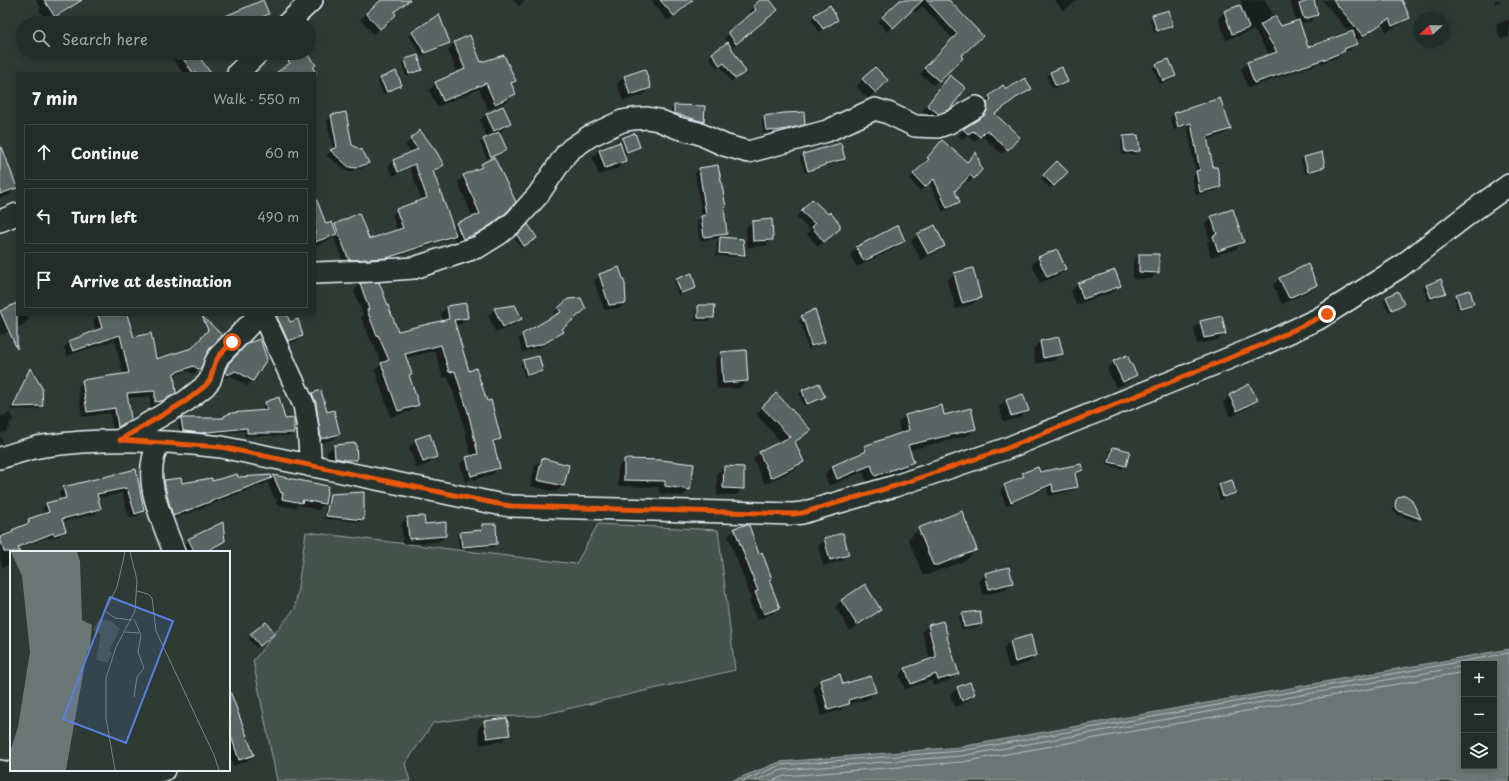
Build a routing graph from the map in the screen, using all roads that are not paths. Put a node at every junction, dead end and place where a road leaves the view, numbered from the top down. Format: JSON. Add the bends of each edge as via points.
{"nodes":[{"id":1,"x":312,"y":0,"type":"edge"},
{"id":2,"x":295,"y":16,"type":"edge"},
{"id":3,"x":251,"y":60,"type":"edge"},
{"id":4,"x":239,"y":72,"type":"edge"},
{"id":5,"x":976,"y":108,"type":"dead end"},
{"id":6,"x":1509,"y":185,"type":"edge"},
{"id":7,"x":16,"y":214,"type":"edge"},
{"id":8,"x":0,"y":221,"type":"edge"},
{"id":9,"x":316,"y":273,"type":"edge"},
{"id":10,"x":258,"y":316,"type":"edge"},
{"id":11,"x":263,"y":316,"type":"edge"},
{"id":12,"x":120,"y":440,"type":"junction"},
{"id":13,"x":159,"y":443,"type":"junction"},
{"id":14,"x":0,"y":458,"type":"edge"},
{"id":15,"x":311,"y":466,"type":"junction"},
{"id":16,"x":174,"y":551,"type":"edge"},
{"id":17,"x":160,"y":771,"type":"edge"},
{"id":18,"x":0,"y":772,"type":"edge"},
{"id":19,"x":69,"y":781,"type":"edge"},
{"id":20,"x":76,"y":781,"type":"edge"}],
"edges":[{"from":1,"to":2,"type":"street"},
{"from":3,"to":4,"type":"street"},
{"from":5,"to":9,"type":"street","via":[[938,128],[915,126],[888,113],[875,110],[827,131],[748,152],[724,145],[698,132],[658,120],[647,118],[622,121],[590,136],[571,149],[538,195],[520,215],[499,234],[478,247],[414,268]]},
{"from":6,"to":15,"type":"street","via":[[1400,267],[1324,315],[1264,344],[1005,449],[895,486],[802,513],[511,506]]},
{"from":7,"to":8,"type":"street"},
{"from":10,"to":12,"type":"street","via":[[219,356],[205,386],[186,401]]},
{"from":11,"to":15,"type":"street","via":[[304,405]]},
{"from":12,"to":13,"type":"street"},
{"from":12,"to":14,"type":"street","via":[[44,446]]},
{"from":13,"to":15,"type":"street","via":[[221,447]]},
{"from":13,"to":16,"type":"street","via":[[153,453],[151,480]]},
{"from":17,"to":20,"type":"street","via":[[128,778]]},
{"from":18,"to":19,"type":"street","via":[[45,780]]}]}
